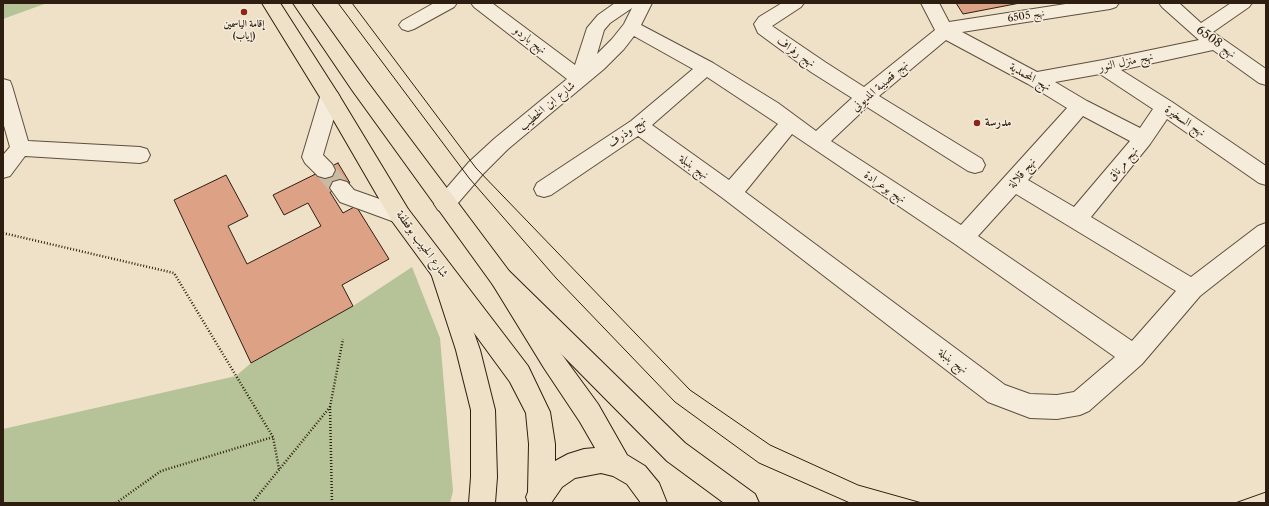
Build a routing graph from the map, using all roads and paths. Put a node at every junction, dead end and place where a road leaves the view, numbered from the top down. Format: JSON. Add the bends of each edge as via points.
{"nodes":[{"id":1,"x":271,"y":3,"type":"edge"},
{"id":2,"x":302,"y":3,"type":"edge"},
{"id":3,"x":448,"y":3,"type":"edge"},
{"id":4,"x":480,"y":3,"type":"edge"},
{"id":5,"x":627,"y":3,"type":"edge"},
{"id":6,"x":643,"y":3,"type":"edge"},
{"id":7,"x":761,"y":3,"type":"edge"},
{"id":8,"x":795,"y":3,"type":"edge"},
{"id":9,"x":930,"y":3,"type":"edge"},
{"id":10,"x":1110,"y":3,"type":"edge"},
{"id":11,"x":1168,"y":3,"type":"edge"},
{"id":12,"x":1243,"y":3,"type":"edge"},
{"id":13,"x":778,"y":13,"type":"junction"},
{"id":14,"x":408,"y":25,"type":"dead end"},
{"id":15,"x":631,"y":27,"type":"junction"},
{"id":16,"x":944,"y":30,"type":"junction"},
{"id":17,"x":1200,"y":32,"type":"junction"},
{"id":18,"x":1216,"y":43,"type":"junction"},
{"id":19,"x":1103,"y":67,"type":"junction"},
{"id":20,"x":706,"y":68,"type":"junction"},
{"id":21,"x":1266,"y":78,"type":"edge"},
{"id":22,"x":579,"y":79,"type":"junction"},
{"id":23,"x":1035,"y":79,"type":"junction"},
{"id":24,"x":3,"y":86,"type":"edge"},
{"id":25,"x":866,"y":96,"type":"junction"},
{"id":26,"x":330,"y":97,"type":"junction"},
{"id":27,"x":1080,"y":106,"type":"junction"},
{"id":28,"x":1165,"y":107,"type":"junction"},
{"id":29,"x":791,"y":122,"type":"junction"},
{"id":30,"x":638,"y":126,"type":"junction"},
{"id":31,"x":1143,"y":139,"type":"junction"},
{"id":32,"x":818,"y":142,"type":"junction"},
{"id":33,"x":20,"y":148,"type":"junction"},
{"id":34,"x":140,"y":155,"type":"dead end"},
{"id":35,"x":975,"y":165,"type":"dead end"},
{"id":36,"x":3,"y":170,"type":"edge"},
{"id":37,"x":324,"y":170,"type":"tunnel mouth"},
{"id":38,"x":1266,"y":176,"type":"edge"},
{"id":39,"x":1014,"y":182,"type":"junction"},
{"id":40,"x":340,"y":188,"type":"tunnel mouth"},
{"id":41,"x":544,"y":190,"type":"dead end"},
{"id":42,"x":731,"y":193,"type":"junction"},
{"id":43,"x":445,"y":204,"type":"junction"},
{"id":44,"x":400,"y":215,"type":"junction"},
{"id":45,"x":1077,"y":218,"type":"junction"},
{"id":46,"x":1266,"y":232,"type":"edge"},
{"id":47,"x":3,"y":233,"type":"edge"},
{"id":48,"x":962,"y":238,"type":"junction"},
{"id":49,"x":441,"y":270,"type":"junction"},
{"id":50,"x":501,"y":278,"type":"junction"},
{"id":51,"x":1192,"y":289,"type":"junction"},
{"id":52,"x":343,"y":339,"type":"dead end"},
{"id":53,"x":1134,"y":356,"type":"junction"},
{"id":54,"x":330,"y":407,"type":"junction"},
{"id":55,"x":273,"y":437,"type":"junction"},
{"id":56,"x":618,"y":464,"type":"junction"},
{"id":57,"x":279,"y":469,"type":"junction"},
{"id":58,"x":538,"y":497,"type":"edge"},
{"id":59,"x":116,"y":503,"type":"edge"},
{"id":60,"x":252,"y":503,"type":"edge"},
{"id":61,"x":332,"y":503,"type":"edge"},
{"id":62,"x":482,"y":503,"type":"edge"},
{"id":63,"x":654,"y":503,"type":"edge"},
{"id":64,"x":746,"y":503,"type":"edge"}],
"edges":[{"from":1,"to":26,"type":"main road","name":"شارع الحبيب بوقطفة"},
{"from":2,"to":43,"type":"main road"},
{"from":3,"to":14,"type":"street"},
{"from":4,"to":22,"type":"street","name":"نهج باردو"},
{"from":5,"to":22,"type":"street","via":[[596,28]]},
{"from":6,"to":15,"type":"street","name":"شارع ابن الخطيب"},
{"from":7,"to":13,"type":"street"},
{"from":8,"to":13,"type":"street","name":"نهج رفراف"},
{"from":9,"to":16,"type":"street"},
{"from":10,"to":16,"type":"street","name":"نهج 6505"},
{"from":11,"to":17,"type":"street","name":"نهج 6508"},
{"from":12,"to":17,"type":"street"},
{"from":13,"to":25,"type":"street","name":"نهج رفراف","via":[[765,21],[764,29],[818,67]]},
{"from":15,"to":20,"type":"street","name":"نهج بوعرادة"},
{"from":15,"to":22,"type":"street","name":"شارع ابن الخطيب","via":[[618,44]]},
{"from":16,"to":23,"type":"street","name":"نهج المحمدية"},
{"from":16,"to":25,"type":"street","name":"نهج قصيبة المديوني"},
{"from":17,"to":18,"type":"street","name":"نهج 6508"},
{"from":18,"to":19,"type":"street","name":"نهج منزل النور"},
{"from":18,"to":21,"type":"street","name":"نهج 6508"},
{"from":19,"to":23,"type":"street","name":"نهج منزل النور"},
{"from":19,"to":28,"type":"street","name":"نهج السخيرة"},
{"from":20,"to":29,"type":"street","name":"نهج بوعرادة"},
{"from":20,"to":30,"type":"street","name":"نهج وذرف"},
{"from":22,"to":43,"type":"street","name":"شارع ابن الخطيب","via":[[501,144]]},
{"from":23,"to":27,"type":"street","name":"نهج المحمدية"},
{"from":24,"to":33,"type":"street"},
{"from":25,"to":32,"type":"street","name":"نهج قصيبة المديوني"},
{"from":25,"to":35,"type":"street","name":"نهج رفراف"},
{"from":26,"to":37,"type":"street","via":[[312,157]]},
{"from":26,"to":44,"type":"main road","name":"شارع الحبيب بوقطفة"},
{"from":27,"to":31,"type":"street","name":"نهج المحمدية"},
{"from":27,"to":39,"type":"street","name":"نهج قلالة"},
{"from":28,"to":31,"type":"street","name":"نهج مرناق"},
{"from":28,"to":38,"type":"street","name":"نهج السخيرة"},
{"from":29,"to":32,"type":"street","name":"نهج بوعرادة"},
{"from":29,"to":42,"type":"street"},
{"from":30,"to":41,"type":"street","name":"نهج وذرف"},
{"from":30,"to":42,"type":"street","name":"نهج بنبلة"},
{"from":31,"to":45,"type":"street","name":"نهج مرناق"},
{"from":32,"to":48,"type":"street","name":"نهج بوعرادة"},
{"from":33,"to":34,"type":"street"},
{"from":33,"to":36,"type":"street"},
{"from":39,"to":45,"type":"street"},
{"from":39,"to":48,"type":"street","name":"نهج قلالة"},
{"from":40,"to":44,"type":"street","via":[[347,196]]},
{"from":42,"to":53,"type":"street","name":"نهج بنبلة","via":[[997,394],[1030,406],[1057,407],[1080,403]]},
{"from":43,"to":50,"type":"main road"},
{"from":44,"to":49,"type":"main road","name":"شارع الحبيب بوقطفة"},
{"from":45,"to":51,"type":"street"},
{"from":46,"to":51,"type":"street","name":"نهج بنبلة"},
{"from":47,"to":55,"type":"path","via":[[174,273]]},
{"from":48,"to":53,"type":"street","name":"نهج بوعرادة"},
{"from":49,"to":58,"type":"main road","name":"شارع الحبيب بوقطفة","via":[[518,374],[538,412],[542,444]]},
{"from":49,"to":62,"type":"main road","via":[[468,350],[483,410]]},
{"from":50,"to":56,"type":"main road","via":[[552,360],[589,413]]},
{"from":50,"to":64,"type":"main road","via":[[676,452]]},
{"from":51,"to":53,"type":"street","name":"نهج بنبلة"},
{"from":52,"to":54,"type":"path"},
{"from":54,"to":57,"type":"path"},
{"from":54,"to":61,"type":"path"},
{"from":55,"to":57,"type":"path"},
{"from":55,"to":59,"type":"path","via":[[161,471]]},
{"from":56,"to":58,"type":"main road","via":[[601,460],[568,467],[553,478]]},
{"from":56,"to":63,"type":"main road","via":[[636,475],[650,492]]},
{"from":57,"to":60,"type":"path"}]}
